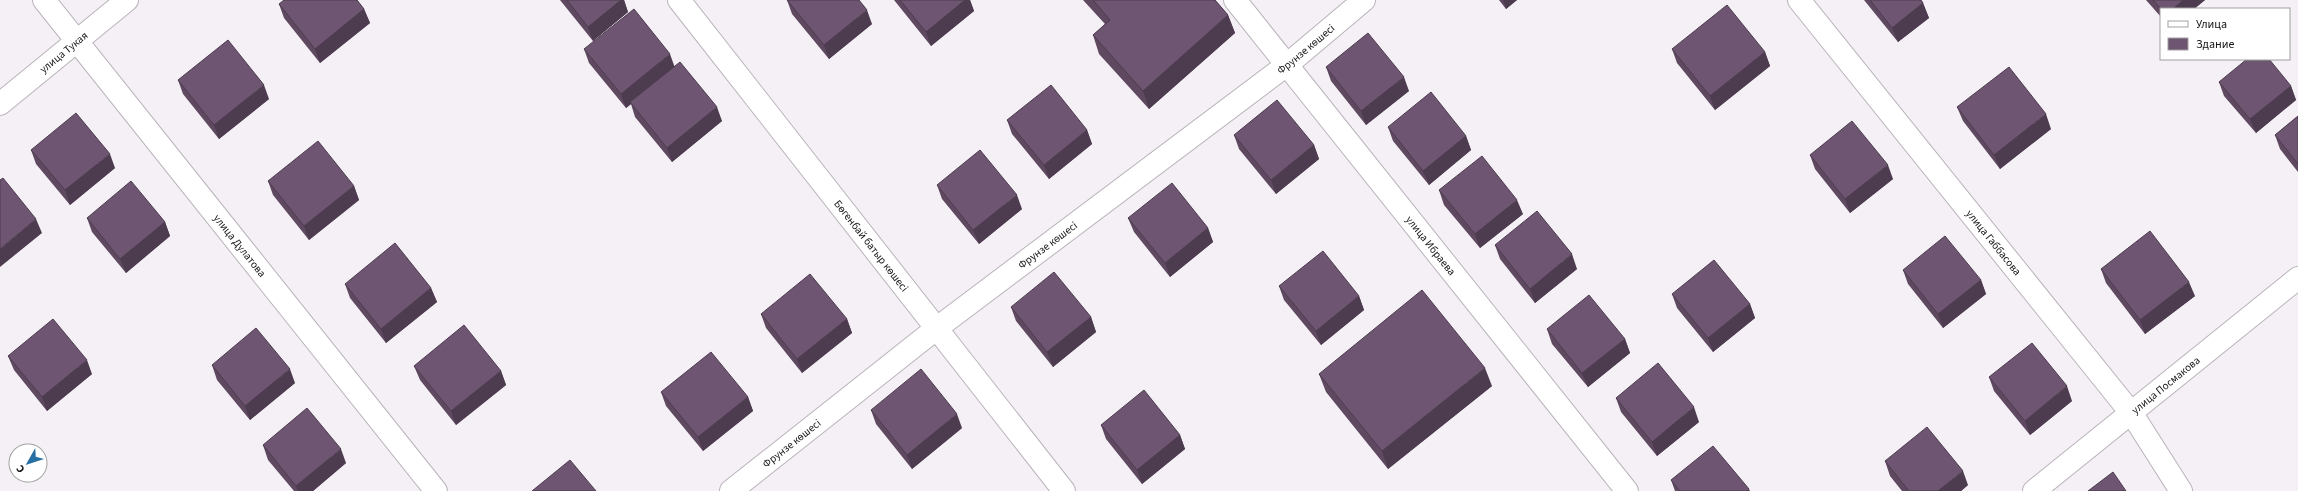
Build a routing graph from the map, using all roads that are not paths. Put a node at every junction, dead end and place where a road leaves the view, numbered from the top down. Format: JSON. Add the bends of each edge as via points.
{"nodes":[{"id":1,"x":44,"y":0,"type":"edge"},
{"id":2,"x":127,"y":0,"type":"edge"},
{"id":3,"x":679,"y":0,"type":"edge"},
{"id":4,"x":1235,"y":0,"type":"edge"},
{"id":5,"x":1364,"y":0,"type":"edge"},
{"id":6,"x":1798,"y":0,"type":"edge"},
{"id":7,"x":76,"y":40,"type":"junction"},
{"id":8,"x":1288,"y":64,"type":"junction"},
{"id":9,"x":0,"y":104,"type":"edge"},
{"id":10,"x":2298,"y":278,"type":"edge"},
{"id":11,"x":937,"y":328,"type":"junction"},
{"id":12,"x":2132,"y":414,"type":"junction"},
{"id":13,"x":436,"y":491,"type":"edge"},
{"id":14,"x":731,"y":491,"type":"edge"},
{"id":15,"x":1064,"y":491,"type":"edge"},
{"id":16,"x":1627,"y":491,"type":"edge"},
{"id":17,"x":2034,"y":491,"type":"edge"},
{"id":18,"x":2181,"y":491,"type":"edge"}],
"edges":[{"from":1,"to":7,"type":"street","name":"улица Дулатова"},
{"from":2,"to":7,"type":"street","name":"улица Тукая"},
{"from":3,"to":11,"type":"street","name":"Бөгенбай батыр көшесі"},
{"from":4,"to":8,"type":"street","name":"улица Ибраева"},
{"from":5,"to":8,"type":"street","name":"Фрунзе көшесі"},
{"from":6,"to":12,"type":"street","name":"улица Габбасова"},
{"from":7,"to":9,"type":"street","name":"улица Тукая"},
{"from":7,"to":13,"type":"street","name":"улица Дулатова"},
{"from":8,"to":11,"type":"street","name":"Фрунзе көшесі"},
{"from":8,"to":16,"type":"street","name":"улица Ибраева"},
{"from":10,"to":12,"type":"street","name":"улица Посмакова"},
{"from":11,"to":14,"type":"street","name":"Фрунзе көшесі"},
{"from":11,"to":15,"type":"street","name":"Бөгенбай батыр көшесі"},
{"from":12,"to":17,"type":"street","name":"улица Посмакова"},
{"from":12,"to":18,"type":"street","name":"улица Габбасова"}]}
